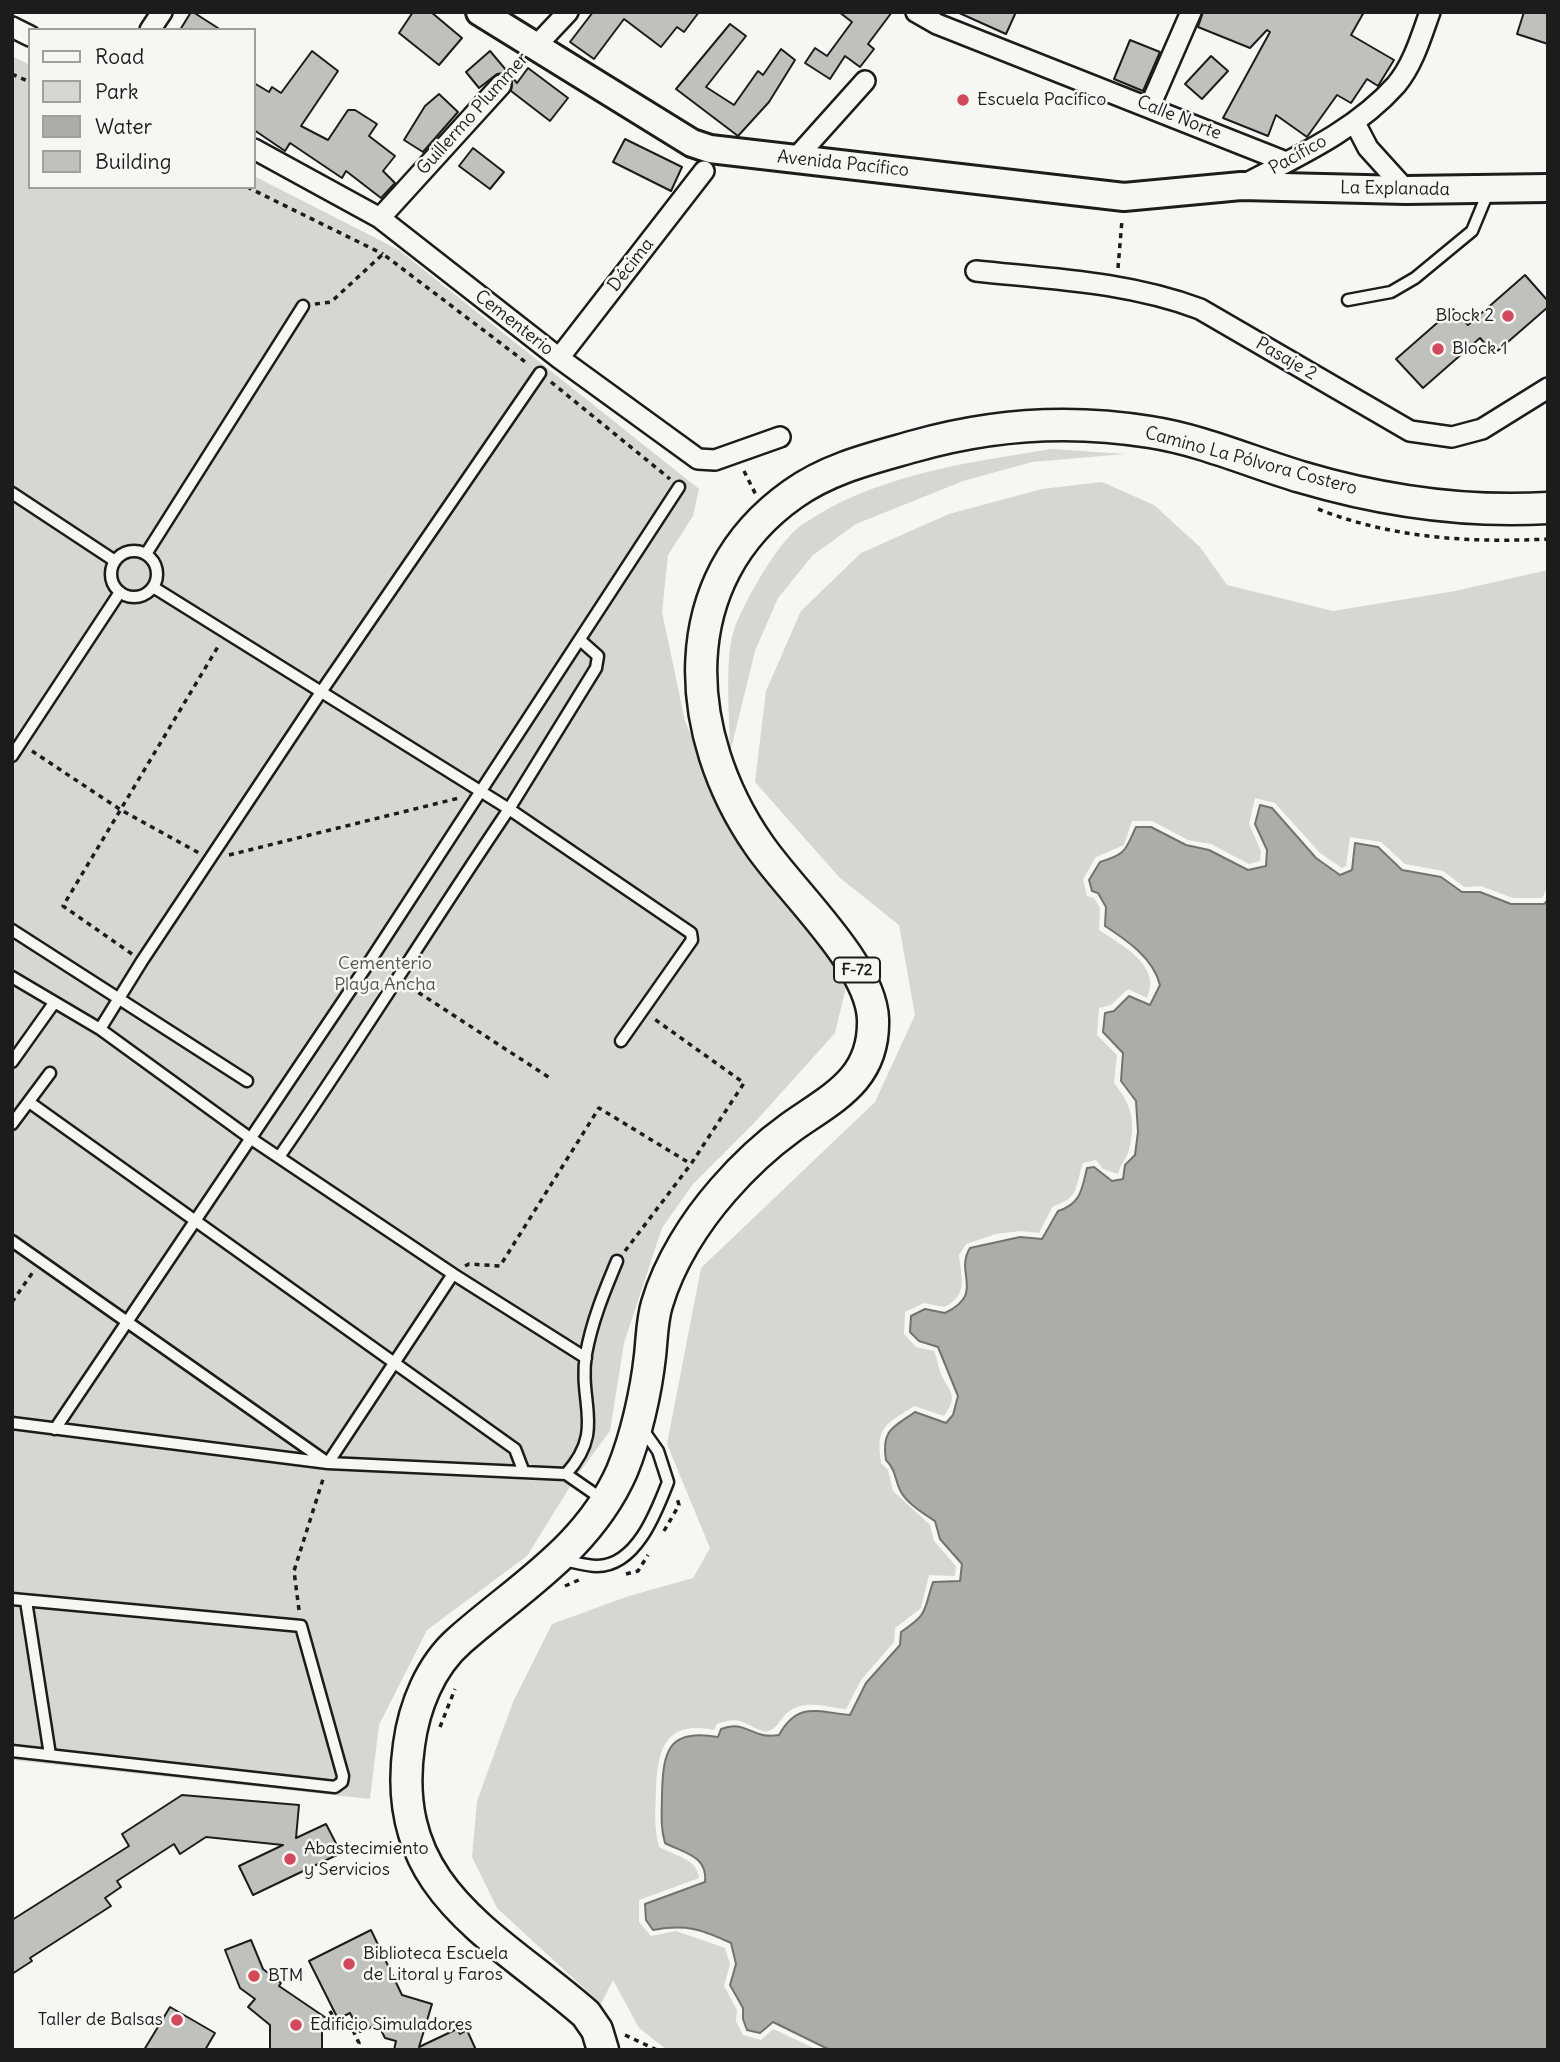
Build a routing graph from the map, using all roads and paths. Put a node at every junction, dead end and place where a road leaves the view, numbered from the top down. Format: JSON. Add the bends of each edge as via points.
{"nodes":[{"id":1,"x":162,"y":12,"type":"edge"},
{"id":2,"x":480,"y":12,"type":"edge"},
{"id":3,"x":568,"y":12,"type":"edge"},
{"id":4,"x":916,"y":12,"type":"edge"},
{"id":5,"x":1191,"y":12,"type":"edge"},
{"id":6,"x":1430,"y":12,"type":"edge"},
{"id":7,"x":939,"y":18,"type":"edge"},
{"id":8,"x":12,"y":27,"type":"edge"},
{"id":9,"x":151,"y":28,"type":"edge"},
{"id":10,"x":28,"y":35,"type":"edge"},
{"id":11,"x":536,"y":46,"type":"junction"},
{"id":12,"x":12,"y":74,"type":"edge"},
{"id":13,"x":28,"y":81,"type":"edge"},
{"id":14,"x":865,"y":81,"type":"dead end"},
{"id":15,"x":501,"y":85,"type":"dead end"},
{"id":16,"x":1150,"y":106,"type":"junction"},
{"id":17,"x":1355,"y":123,"type":"junction"},
{"id":18,"x":256,"y":150,"type":"edge"},
{"id":19,"x":795,"y":159,"type":"junction"},
{"id":20,"x":1286,"y":162,"type":"junction"},
{"id":21,"x":704,"y":171,"type":"dead end"},
{"id":22,"x":1241,"y":186,"type":"junction"},
{"id":23,"x":1548,"y":188,"type":"edge"},
{"id":24,"x":251,"y":189,"type":"edge"},
{"id":25,"x":1406,"y":190,"type":"junction"},
{"id":26,"x":1490,"y":190,"type":"junction"},
{"id":27,"x":1124,"y":197,"type":"junction"},
{"id":28,"x":380,"y":218,"type":"junction"},
{"id":29,"x":383,"y":254,"type":"junction"},
{"id":30,"x":976,"y":271,"type":"dead end"},
{"id":31,"x":1117,"y":286,"type":"junction"},
{"id":32,"x":1348,"y":300,"type":"dead end"},
{"id":33,"x":303,"y":306,"type":"joint"},
{"id":34,"x":559,"y":358,"type":"junction"},
{"id":35,"x":540,"y":373,"type":"junction"},
{"id":36,"x":1548,"y":388,"type":"edge"},
{"id":37,"x":780,"y":437,"type":"dead end"},
{"id":38,"x":735,"y":453,"type":"junction"},
{"id":39,"x":679,"y":486,"type":"joint"},
{"id":40,"x":12,"y":493,"type":"edge"},
{"id":41,"x":1306,"y":504,"type":"dead end"},
{"id":42,"x":1548,"y":508,"type":"edge"},
{"id":43,"x":767,"y":515,"type":"junction"},
{"id":44,"x":1548,"y":539,"type":"edge"},
{"id":45,"x":146,"y":554,"type":"junction"},
{"id":46,"x":115,"y":561,"type":"junction"},
{"id":47,"x":153,"y":587,"type":"junction"},
{"id":48,"x":120,"y":592,"type":"junction"},
{"id":49,"x":227,"y":632,"type":"junction"},
{"id":50,"x":580,"y":640,"type":"junction"},
{"id":51,"x":321,"y":692,"type":"junction"},
{"id":52,"x":20,"y":743,"type":"junction"},
{"id":53,"x":12,"y":756,"type":"edge"},
{"id":54,"x":481,"y":793,"type":"junction"},
{"id":55,"x":509,"y":809,"type":"junction"},
{"id":56,"x":121,"y":810,"type":"junction"},
{"id":57,"x":211,"y":860,"type":"junction"},
{"id":58,"x":12,"y":930,"type":"edge"},
{"id":59,"x":142,"y":961,"type":"junction"},
{"id":60,"x":12,"y":977,"type":"edge"},
{"id":61,"x":395,"y":978,"type":"junction"},
{"id":62,"x":120,"y":997,"type":"junction"},
{"id":63,"x":54,"y":1003,"type":"junction"},
{"id":64,"x":642,"y":1011,"type":"junction"},
{"id":65,"x":100,"y":1029,"type":"junction"},
{"id":66,"x":621,"y":1041,"type":"dead end"},
{"id":67,"x":12,"y":1062,"type":"edge"},
{"id":68,"x":50,"y":1073,"type":"dead end"},
{"id":69,"x":550,"y":1077,"type":"dead end"},
{"id":70,"x":247,"y":1081,"type":"dead end"},
{"id":71,"x":29,"y":1101,"type":"junction"},
{"id":72,"x":12,"y":1124,"type":"edge"},
{"id":73,"x":250,"y":1138,"type":"junction"},
{"id":74,"x":279,"y":1157,"type":"junction"},
{"id":75,"x":691,"y":1164,"type":"junction"},
{"id":76,"x":194,"y":1222,"type":"junction"},
{"id":77,"x":12,"y":1241,"type":"edge"},
{"id":78,"x":41,"y":1261,"type":"junction"},
{"id":79,"x":617,"y":1261,"type":"joint"},
{"id":80,"x":453,"y":1274,"type":"junction"},
{"id":81,"x":12,"y":1301,"type":"edge"},
{"id":82,"x":129,"y":1322,"type":"junction"},
{"id":83,"x":586,"y":1359,"type":"junction"},
{"id":84,"x":395,"y":1363,"type":"junction"},
{"id":85,"x":636,"y":1422,"type":"junction"},
{"id":86,"x":12,"y":1423,"type":"edge"},
{"id":87,"x":55,"y":1429,"type":"junction"},
{"id":88,"x":328,"y":1463,"type":"junction"},
{"id":89,"x":523,"y":1470,"type":"junction"},
{"id":90,"x":566,"y":1474,"type":"junction"},
{"id":91,"x":605,"y":1501,"type":"junction"},
{"id":92,"x":560,"y":1559,"type":"junction"},
{"id":93,"x":12,"y":1599,"type":"edge"},
{"id":94,"x":26,"y":1601,"type":"junction"},
{"id":95,"x":301,"y":1626,"type":"junction"},
{"id":96,"x":12,"y":1751,"type":"edge"},
{"id":97,"x":50,"y":1755,"type":"junction"},
{"id":98,"x":330,"y":2011,"type":"dead end"},
{"id":99,"x":617,"y":2045,"type":"edge"},
{"id":100,"x":356,"y":2050,"type":"edge"},
{"id":101,"x":657,"y":2050,"type":"edge"}],
"edges":[{"from":1,"to":9,"type":"street"},
{"from":2,"to":11,"type":"street","name":"Avenida Pacífico"},
{"from":3,"to":11,"type":"street","name":"Guillermo Plummer"},
{"from":4,"to":7,"type":"street","name":"Calle Norte"},
{"from":5,"to":16,"type":"street"},
{"from":6,"to":17,"type":"street","name":"Pacífico","via":[[1417,49],[1396,84]]},
{"from":7,"to":16,"type":"street","name":"Calle Norte"},
{"from":8,"to":10,"type":"street"},
{"from":11,"to":19,"type":"street","name":"Avenida Pacífico","via":[[692,143]]},
{"from":12,"to":13,"type":"path"},
{"from":14,"to":19,"type":"street"},
{"from":15,"to":28,"type":"street","name":"Guillermo Plummer"},
{"from":16,"to":20,"type":"street","name":"Calle Norte"},
{"from":17,"to":20,"type":"street","name":"Pacífico"},
{"from":17,"to":25,"type":"street","via":[[1368,148]]},
{"from":18,"to":28,"type":"street","name":"Cementerio"},
{"from":19,"to":27,"type":"street","name":"Avenida Pacífico"},
{"from":20,"to":22,"type":"street","name":"Pacífico"},
{"from":21,"to":34,"type":"street","name":"Décima"},
{"from":22,"to":25,"type":"street","name":"La Explanada"},
{"from":22,"to":27,"type":"street","name":"Avenida Pacífico"},
{"from":23,"to":26,"type":"street","name":"La Explanada"},
{"from":24,"to":29,"type":"path"},
{"from":25,"to":26,"type":"street","name":"La Explanada"},
{"from":26,"to":32,"type":"lane","via":[[1472,231],[1415,278],[1391,292]]},
{"from":27,"to":31,"type":"path"},
{"from":28,"to":34,"type":"street","name":"Cementerio"},
{"from":29,"to":33,"type":"path","via":[[331,302]]},
{"from":29,"to":35,"type":"path"},
{"from":30,"to":31,"type":"street","name":"Pasaje 2"},
{"from":31,"to":36,"type":"street","name":"Pasaje 2","via":[[1164,295],[1200,309],[1410,430],[1452,437],[1482,429]]},
{"from":33,"to":45,"type":"lane"},
{"from":34,"to":38,"type":"street","name":"Cementerio","via":[[698,459],[715,460]]},
{"from":35,"to":39,"type":"path"},
{"from":35,"to":51,"type":"lane"},
{"from":37,"to":38,"type":"street","name":"Cementerio"},
{"from":38,"to":43,"type":"path"},
{"from":39,"to":50,"type":"lane"},
{"from":40,"to":46,"type":"lane"},
{"from":41,"to":44,"type":"path","via":[[1342,519],[1407,533],[1473,540]]},
{"from":42,"to":43,"type":"main road","name":"Camino La Pólvora Costero","number":"F-72","via":[[1483,510],[1419,505],[1300,477],[1154,432],[1068,423],[984,431],[858,462],[794,493]]},
{"from":43,"to":85,"type":"main road","name":"Camino La Pólvora Costero","number":"F-72","via":[[715,587],[706,614],[700,680],[707,730],[724,782],[756,842],[859,972],[870,1000],[872,1031],[865,1060],[850,1085],[762,1150],[726,1187],[691,1234],[656,1306]]},
{"from":45,"to":46,"type":"lane","via":[[129,552]]},
{"from":45,"to":47,"type":"lane","via":[[157,569]]},
{"from":46,"to":48,"type":"lane","via":[[111,578]]},
{"from":47,"to":48,"type":"lane","via":[[138,597]]},
{"from":47,"to":49,"type":"lane"},
{"from":48,"to":52,"type":"lane"},
{"from":49,"to":51,"type":"lane"},
{"from":49,"to":56,"type":"path"},
{"from":50,"to":54,"type":"lane"},
{"from":50,"to":55,"type":"lane","via":[[598,656],[596,668]]},
{"from":51,"to":54,"type":"lane"},
{"from":51,"to":57,"type":"lane"},
{"from":52,"to":53,"type":"lane"},
{"from":52,"to":56,"type":"path"},
{"from":54,"to":55,"type":"lane"},
{"from":54,"to":57,"type":"path"},
{"from":54,"to":73,"type":"lane"},
{"from":55,"to":61,"type":"lane"},
{"from":55,"to":64,"type":"lane","via":[[691,933],[692,940]]},
{"from":56,"to":57,"type":"path"},
{"from":56,"to":59,"type":"path","via":[[63,906]]},
{"from":57,"to":59,"type":"lane"},
{"from":58,"to":62,"type":"lane"},
{"from":59,"to":62,"type":"lane"},
{"from":60,"to":63,"type":"lane"},
{"from":61,"to":69,"type":"path"},
{"from":61,"to":74,"type":"lane","via":[[343,1065]]},
{"from":62,"to":65,"type":"lane"},
{"from":62,"to":70,"type":"lane"},
{"from":63,"to":65,"type":"lane"},
{"from":63,"to":67,"type":"lane"},
{"from":64,"to":66,"type":"lane"},
{"from":64,"to":75,"type":"path","via":[[744,1083]]},
{"from":65,"to":73,"type":"lane"},
{"from":68,"to":71,"type":"lane"},
{"from":71,"to":72,"type":"lane"},
{"from":71,"to":76,"type":"lane"},
{"from":73,"to":74,"type":"lane"},
{"from":73,"to":76,"type":"lane"},
{"from":74,"to":80,"type":"lane"},
{"from":75,"to":79,"type":"path"},
{"from":75,"to":80,"type":"path","via":[[598,1108],[499,1266],[469,1264]]},
{"from":76,"to":82,"type":"lane"},
{"from":76,"to":84,"type":"lane"},
{"from":77,"to":78,"type":"lane"},
{"from":78,"to":81,"type":"path"},
{"from":78,"to":82,"type":"lane"},
{"from":79,"to":83,"type":"lane","via":[[594,1315]]},
{"from":80,"to":83,"type":"lane"},
{"from":80,"to":84,"type":"lane"},
{"from":82,"to":87,"type":"lane"},
{"from":82,"to":88,"type":"lane"},
{"from":83,"to":90,"type":"lane","via":[[588,1442]]},
{"from":84,"to":88,"type":"lane"},
{"from":84,"to":89,"type":"lane","via":[[515,1449]]},
{"from":85,"to":91,"type":"main road","name":"Camino La Pólvora Costero","number":"F-72","via":[[623,1468]]},
{"from":85,"to":92,"type":"lane","via":[[650,1438],[667,1476],[657,1508],[632,1550],[612,1563],[597,1566]]},
{"from":86,"to":87,"type":"lane"},
{"from":87,"to":88,"type":"lane"},
{"from":88,"to":89,"type":"lane"},
{"from":88,"to":95,"type":"path","via":[[294,1571]]},
{"from":89,"to":90,"type":"lane"},
{"from":90,"to":91,"type":"lane"},
{"from":91,"to":92,"type":"main road","name":"Camino La Pólvora Costero","number":"F-72"},
{"from":92,"to":99,"type":"main road","name":"Camino La Pólvora Costero","number":"F-72","via":[[452,1647],[430,1677],[412,1729],[407,1784],[424,1856],[449,1899],[483,1934],[586,2014],[597,2030]]},
{"from":93,"to":94,"type":"lane"},
{"from":94,"to":95,"type":"lane"},
{"from":94,"to":97,"type":"lane"},
{"from":95,"to":97,"type":"lane","via":[[343,1776],[340,1785]]},
{"from":96,"to":97,"type":"lane"},
{"from":98,"to":100,"type":"path","via":[[338,2026],[348,2020],[359,2043]]},
{"from":99,"to":101,"type":"path"}]}
